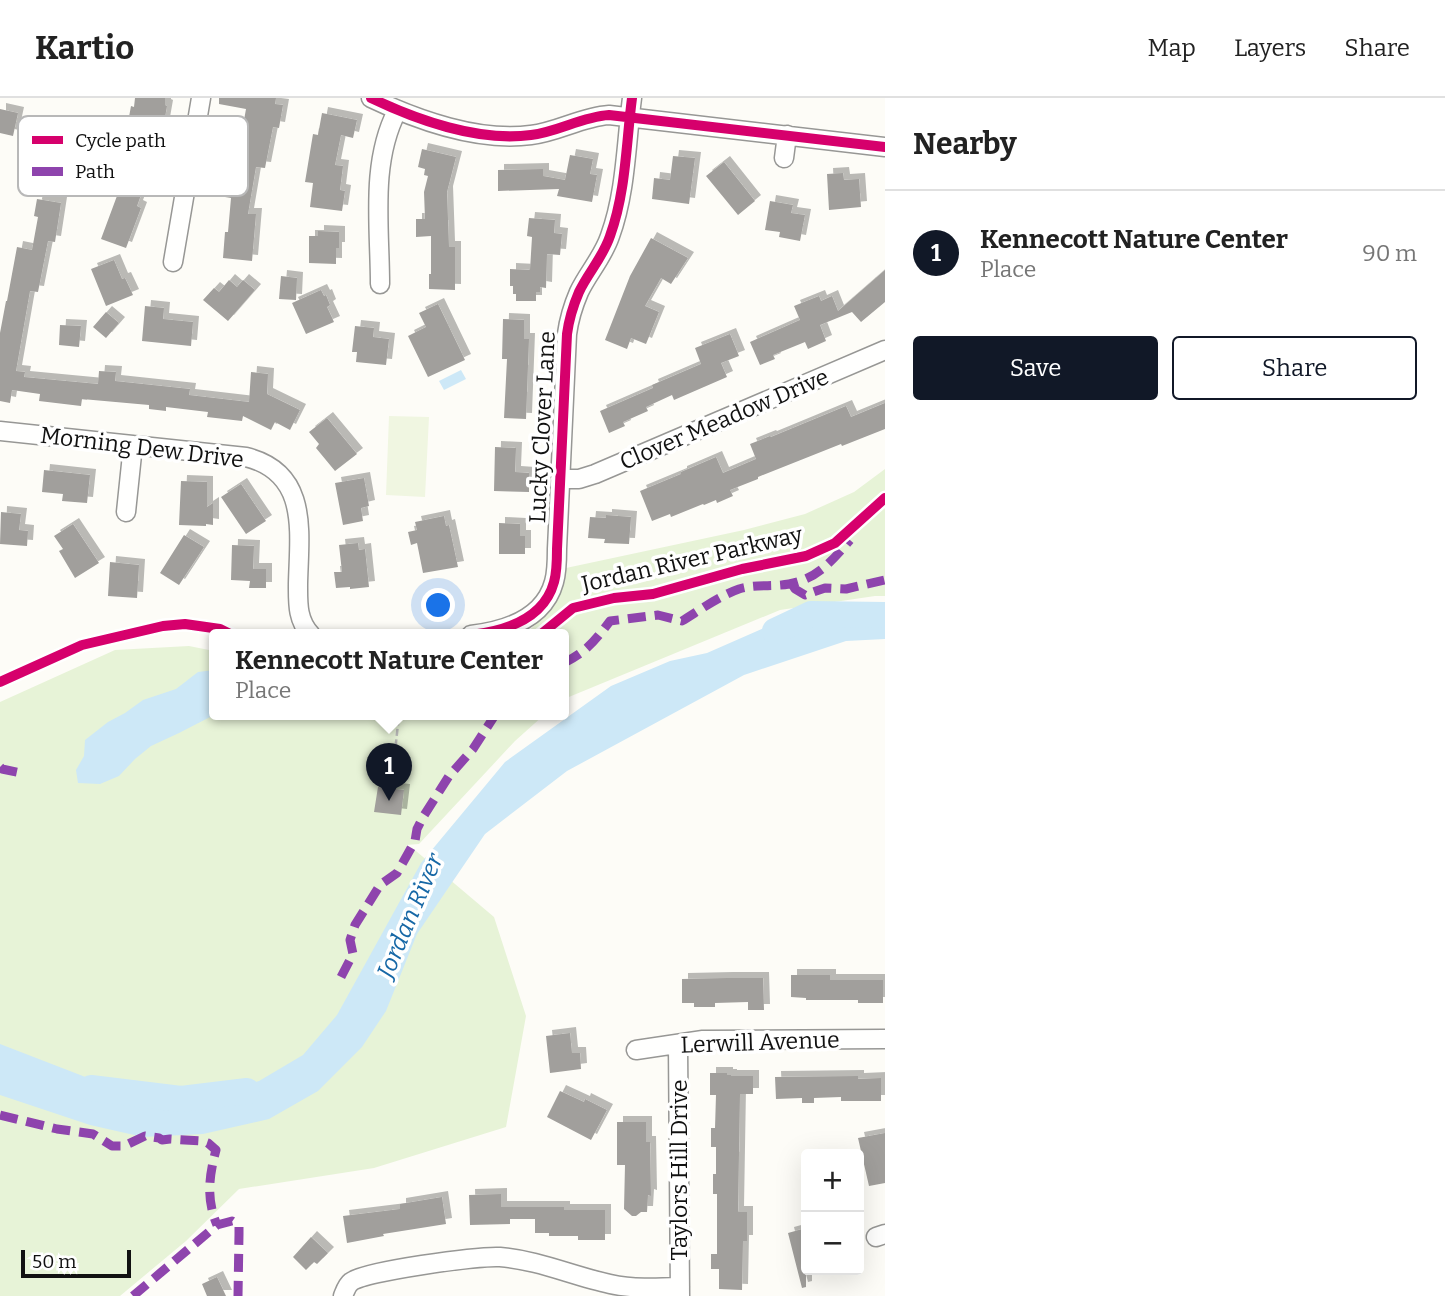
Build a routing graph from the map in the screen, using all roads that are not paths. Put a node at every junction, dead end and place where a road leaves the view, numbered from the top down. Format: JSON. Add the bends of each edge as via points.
{"nodes":[{"id":1,"x":201,"y":98,"type":"edge"},
{"id":2,"x":371,"y":98,"type":"edge"},
{"id":3,"x":632,"y":98,"type":"edge"},
{"id":4,"x":397,"y":110,"type":"junction"},
{"id":5,"x":198,"y":116,"type":"edge"},
{"id":6,"x":630,"y":116,"type":"junction"},
{"id":7,"x":787,"y":135,"type":"junction"},
{"id":8,"x":885,"y":147,"type":"edge"},
{"id":9,"x":784,"y":158,"type":"dead end"},
{"id":10,"x":184,"y":196,"type":"edge"},
{"id":11,"x":173,"y":262,"type":"dead end"},
{"id":12,"x":380,"y":284,"type":"dead end"},
{"id":13,"x":885,"y":350,"type":"edge"},
{"id":14,"x":0,"y":431,"type":"edge"},
{"id":15,"x":133,"y":445,"type":"junction"},
{"id":16,"x":560,"y":479,"type":"junction"},
{"id":17,"x":126,"y":512,"type":"dead end"},
{"id":18,"x":306,"y":629,"type":"edge"},
{"id":19,"x":503,"y":629,"type":"edge"},
{"id":20,"x":885,"y":1039,"type":"edge"},
{"id":21,"x":678,"y":1045,"type":"junction"},
{"id":22,"x":636,"y":1050,"type":"dead end"},
{"id":23,"x":680,"y":1292,"type":"edge"},
{"id":24,"x":343,"y":1296,"type":"edge"}],
"edges":[{"from":1,"to":5,"type":"street"},
{"from":2,"to":4,"type":"street"},
{"from":3,"to":6,"type":"street","name":"Lucky Clover Lane"},
{"from":4,"to":6,"type":"street","via":[[457,129],[509,136],[540,133],[593,117]]},
{"from":4,"to":12,"type":"street","via":[[381,162]]},
{"from":6,"to":7,"type":"street"},
{"from":6,"to":16,"type":"street","name":"Lucky Clover Lane","via":[[614,223],[569,322]]},
{"from":7,"to":8,"type":"street"},
{"from":7,"to":9,"type":"street"},
{"from":10,"to":11,"type":"street"},
{"from":13,"to":16,"type":"street","name":"Clover Meadow Drive","via":[[595,474]]},
{"from":14,"to":15,"type":"street","name":"Morning Dew Drive"},
{"from":15,"to":17,"type":"street"},
{"from":15,"to":18,"type":"street","name":"Morning Dew Drive","via":[[246,457],[283,478],[298,511],[298,607]]},
{"from":16,"to":19,"type":"street","name":"Lucky Clover Lane","via":[[554,582],[536,610]]},
{"from":20,"to":21,"type":"street","name":"Lerwill Avenue","via":[[703,1040]]},
{"from":21,"to":22,"type":"street","name":"Lerwill Avenue"},
{"from":21,"to":23,"type":"street","name":"Taylors Hill Drive"},
{"from":23,"to":24,"type":"street","via":[[609,1284],[499,1257],[362,1277],[351,1282]]}]}
